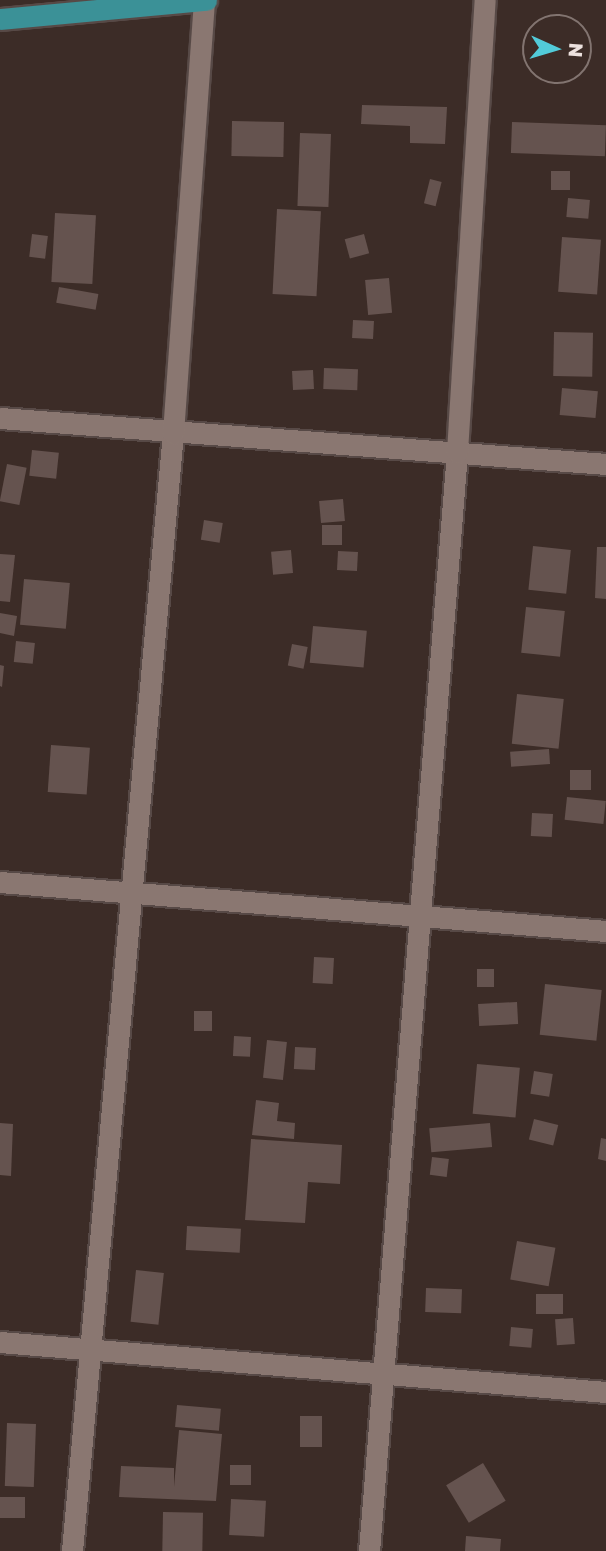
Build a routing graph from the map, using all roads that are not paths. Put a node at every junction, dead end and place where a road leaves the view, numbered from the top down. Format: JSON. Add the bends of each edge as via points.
{"nodes":[{"id":1,"x":205,"y":0,"type":"edge"},
{"id":2,"x":485,"y":0,"type":"edge"},
{"id":3,"x":0,"y":19,"type":"edge"},
{"id":4,"x":0,"y":418,"type":"edge"},
{"id":5,"x":173,"y":433,"type":"junction"},
{"id":6,"x":457,"y":452,"type":"junction"},
{"id":7,"x":606,"y":464,"type":"edge"},
{"id":8,"x":0,"y":882,"type":"edge"},
{"id":9,"x":131,"y":892,"type":"junction"},
{"id":10,"x":420,"y":915,"type":"junction"},
{"id":11,"x":606,"y":931,"type":"edge"},
{"id":12,"x":0,"y":1342,"type":"edge"},
{"id":13,"x":90,"y":1349,"type":"junction"},
{"id":14,"x":385,"y":1372,"type":"junction"},
{"id":15,"x":606,"y":1392,"type":"edge"},
{"id":16,"x":72,"y":1551,"type":"edge"},
{"id":17,"x":369,"y":1551,"type":"edge"}],
"edges":[{"from":1,"to":3,"type":"main road"},
{"from":1,"to":5,"type":"street"},
{"from":2,"to":6,"type":"street"},
{"from":4,"to":5,"type":"street"},
{"from":5,"to":6,"type":"street"},
{"from":5,"to":9,"type":"street"},
{"from":6,"to":7,"type":"street"},
{"from":6,"to":10,"type":"street"},
{"from":8,"to":9,"type":"street"},
{"from":9,"to":10,"type":"street"},
{"from":9,"to":13,"type":"street"},
{"from":10,"to":11,"type":"street"},
{"from":10,"to":14,"type":"street"},
{"from":12,"to":13,"type":"street"},
{"from":13,"to":14,"type":"street"},
{"from":13,"to":16,"type":"street"},
{"from":14,"to":15,"type":"street"},
{"from":14,"to":17,"type":"street"}]}
